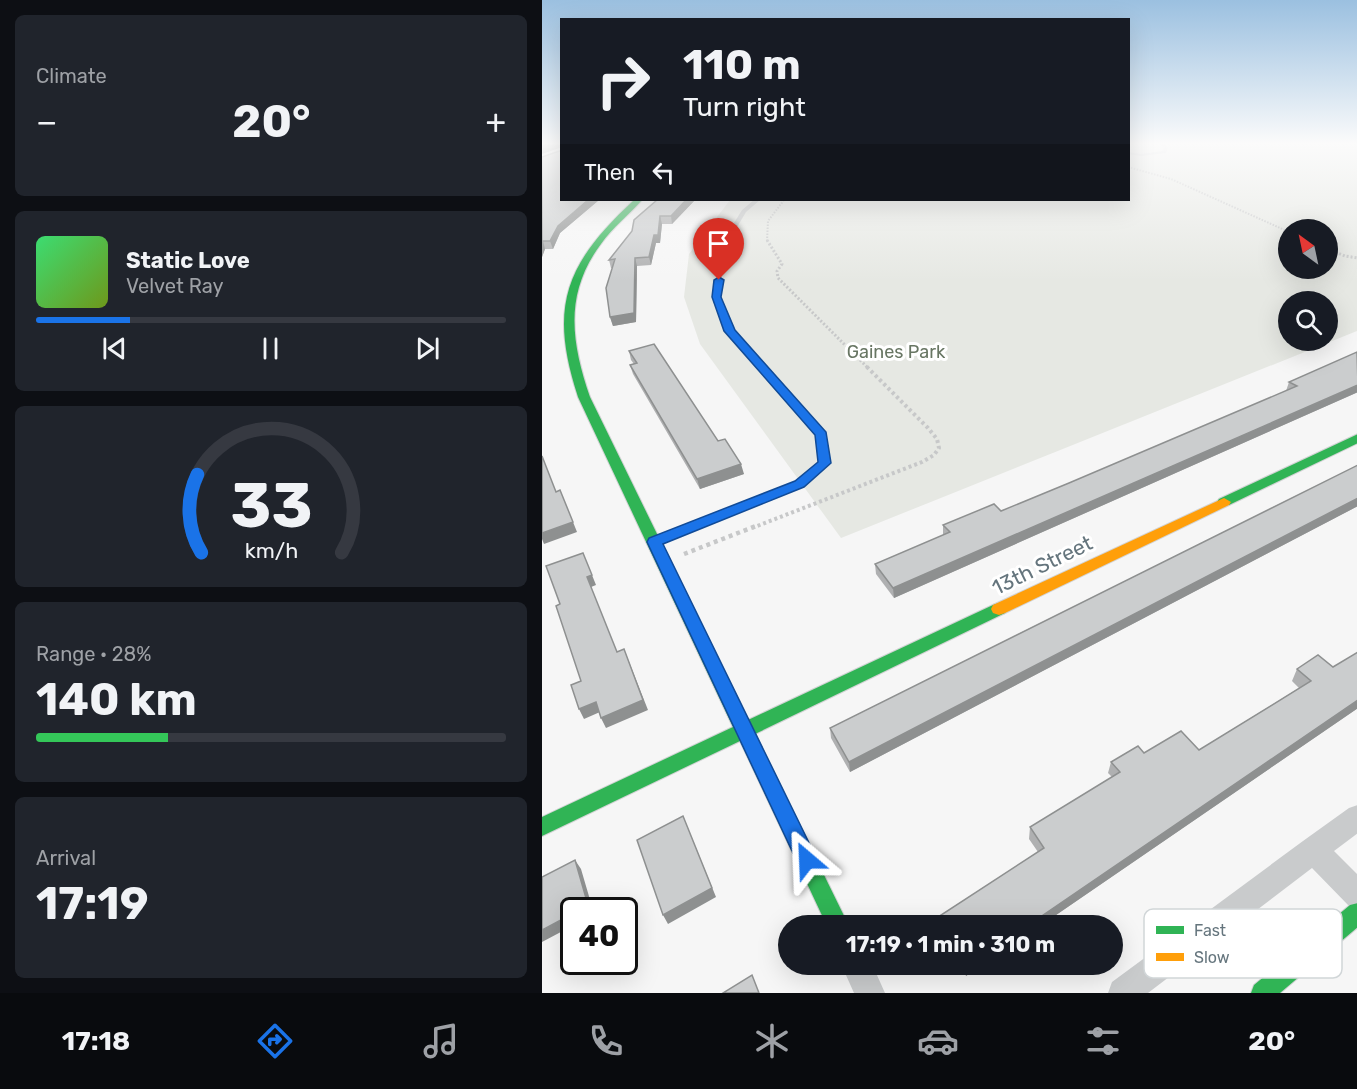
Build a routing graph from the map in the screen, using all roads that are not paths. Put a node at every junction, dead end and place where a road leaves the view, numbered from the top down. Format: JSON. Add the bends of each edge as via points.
{"nodes":[{"id":1,"x":637,"y":201,"type":"edge"},
{"id":2,"x":756,"y":201,"type":"edge"},
{"id":3,"x":1358,"y":438,"type":"edge"},
{"id":4,"x":654,"y":542,"type":"junction"},
{"id":5,"x":745,"y":730,"type":"junction"},
{"id":6,"x":1358,"y":817,"type":"edge"},
{"id":7,"x":542,"y":827,"type":"edge"},
{"id":8,"x":1313,"y":850,"type":"junction"},
{"id":9,"x":1358,"y":895,"type":"edge"},
{"id":10,"x":1235,"y":909,"type":"edge"},
{"id":11,"x":1358,"y":913,"type":"edge"},
{"id":12,"x":833,"y":915,"type":"edge"},
{"id":13,"x":1342,"y":926,"type":"edge"},
{"id":14,"x":861,"y":975,"type":"edge"},
{"id":15,"x":1144,"y":977,"type":"edge"},
{"id":16,"x":1280,"y":978,"type":"edge"},
{"id":17,"x":870,"y":993,"type":"edge"},
{"id":18,"x":1123,"y":993,"type":"edge"},
{"id":19,"x":1262,"y":993,"type":"edge"}],
"edges":[{"from":1,"to":4,"type":"street","via":[[604,233],[580,270],[567,320],[568,344],[584,397]]},
{"from":2,"to":4,"type":"lane","via":[[744,211],[724,244],[716,297],[730,331],[821,434],[825,463],[800,484]]},
{"from":3,"to":5,"type":"street","name":"13th Street"},
{"from":4,"to":5,"type":"street"},
{"from":5,"to":7,"type":"street","name":"13th Street"},
{"from":5,"to":12,"type":"street"},
{"from":6,"to":8,"type":"street"},
{"from":8,"to":9,"type":"street"},
{"from":8,"to":10,"type":"street"},
{"from":11,"to":13,"type":"street"},
{"from":14,"to":17,"type":"street"},
{"from":15,"to":18,"type":"street"},
{"from":16,"to":19,"type":"street"}]}
